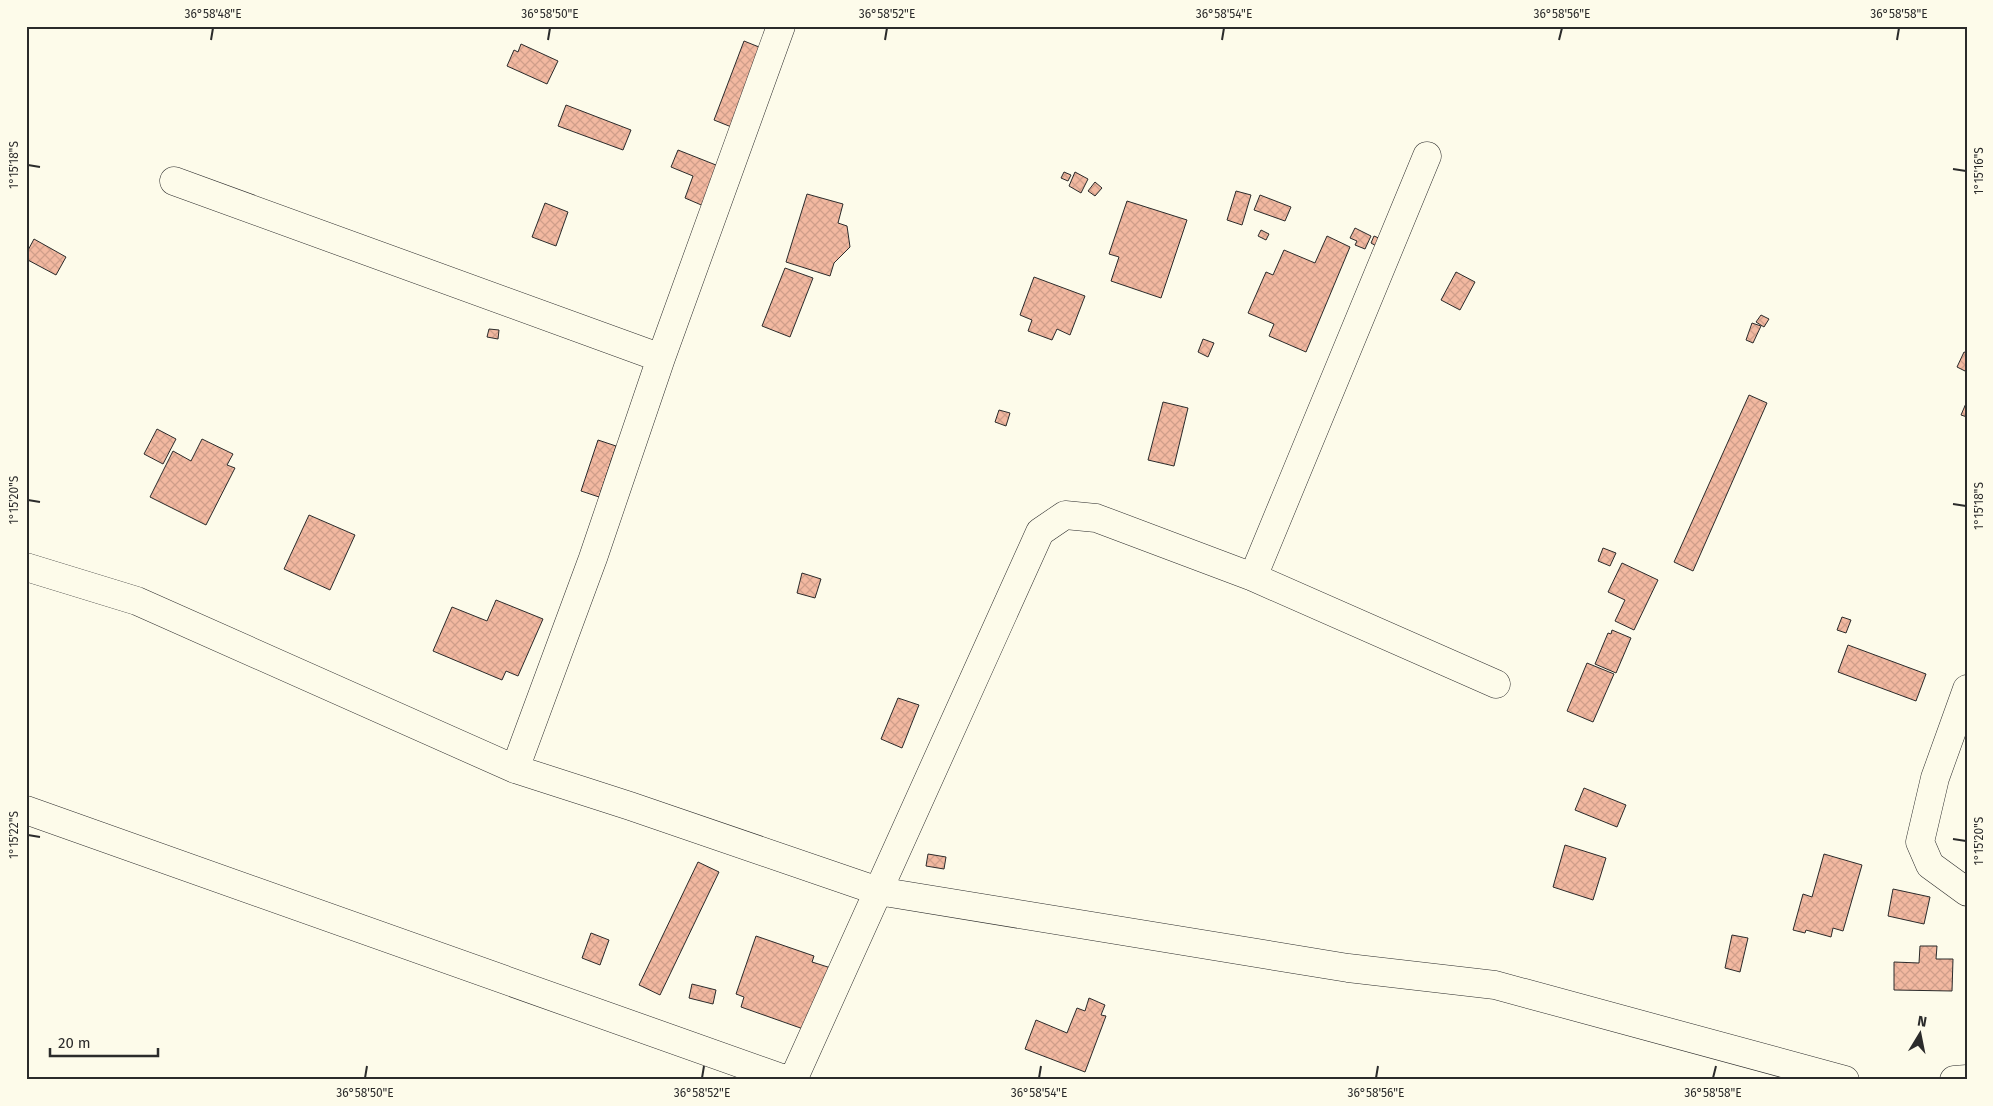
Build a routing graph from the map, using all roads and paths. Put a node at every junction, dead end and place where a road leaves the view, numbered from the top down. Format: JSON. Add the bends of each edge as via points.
{"nodes":[{"id":1,"x":781,"y":26,"type":"edge"},
{"id":2,"x":1427,"y":156,"type":"dead end"},
{"id":3,"x":174,"y":182,"type":"dead end"},
{"id":4,"x":661,"y":358,"type":"junction"},
{"id":5,"x":26,"y":567,"type":"edge"},
{"id":6,"x":1253,"y":577,"type":"junction"},
{"id":7,"x":1496,"y":684,"type":"dead end"},
{"id":8,"x":1967,"y":689,"type":"edge"},
{"id":9,"x":515,"y":769,"type":"junction"},
{"id":10,"x":26,"y":810,"type":"edge"},
{"id":11,"x":878,"y":890,"type":"junction"},
{"id":12,"x":1967,"y":892,"type":"edge"},
{"id":13,"x":1967,"y":1079,"type":"edge"},
{"id":14,"x":787,"y":1080,"type":"edge"},
{"id":15,"x":793,"y":1080,"type":"edge"},
{"id":16,"x":1845,"y":1080,"type":"edge"},
{"id":17,"x":1954,"y":1080,"type":"edge"}],
"edges":[{"from":1,"to":4,"type":"street"},
{"from":2,"to":6,"type":"street"},
{"from":3,"to":4,"type":"street"},
{"from":4,"to":9,"type":"street","via":[[593,558]]},
{"from":5,"to":9,"type":"street","via":[[137,601]]},
{"from":6,"to":7,"type":"street"},
{"from":6,"to":11,"type":"street","via":[[1096,518],[1065,515],[1040,532]]},
{"from":8,"to":12,"type":"street","via":[[1935,778],[1920,842],[1930,865]]},
{"from":9,"to":11,"type":"street"},
{"from":10,"to":14,"type":"street"},
{"from":11,"to":15,"type":"street"},
{"from":11,"to":16,"type":"street","via":[[1348,968],[1494,986]]},
{"from":13,"to":17,"type":"street"}]}
